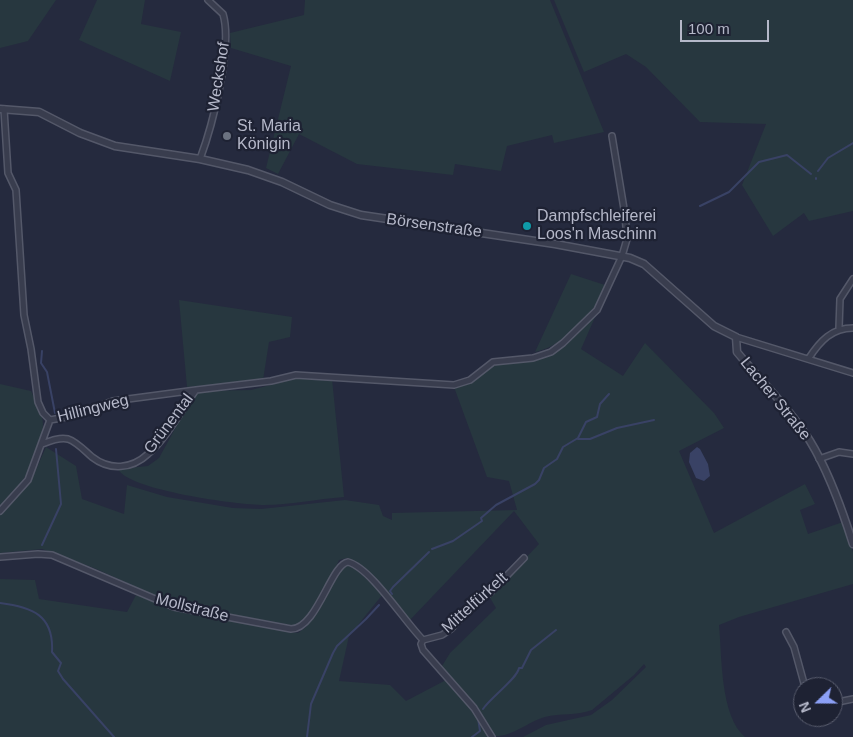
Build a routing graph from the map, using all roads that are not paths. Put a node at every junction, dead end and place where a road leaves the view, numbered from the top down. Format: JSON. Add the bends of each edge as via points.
{"nodes":[{"id":1,"x":208,"y":0,"type":"edge"},
{"id":2,"x":2,"y":109,"type":"edge"},
{"id":3,"x":612,"y":136,"type":"dead end"},
{"id":4,"x":200,"y":160,"type":"junction"},
{"id":5,"x":622,"y":256,"type":"junction"},
{"id":6,"x":853,"y":279,"type":"edge"},
{"id":7,"x":839,"y":328,"type":"junction"},
{"id":8,"x":853,"y":328,"type":"edge"},
{"id":9,"x":736,"y":337,"type":"junction"},
{"id":10,"x":808,"y":358,"type":"junction"},
{"id":11,"x":853,"y":374,"type":"edge"},
{"id":12,"x":196,"y":390,"type":"junction"},
{"id":13,"x":50,"y":420,"type":"junction"},
{"id":14,"x":42,"y":444,"type":"junction"},
{"id":15,"x":853,"y":454,"type":"edge"},
{"id":16,"x":819,"y":459,"type":"junction"},
{"id":17,"x":0,"y":511,"type":"edge"},
{"id":18,"x":850,"y":525,"type":"edge"},
{"id":19,"x":853,"y":544,"type":"edge"},
{"id":20,"x":0,"y":557,"type":"edge"},
{"id":21,"x":524,"y":558,"type":"dead end"},
{"id":22,"x":356,"y":566,"type":"joint"},
{"id":23,"x":786,"y":632,"type":"dead end"},
{"id":24,"x":423,"y":640,"type":"junction"},
{"id":25,"x":802,"y":677,"type":"edge"},
{"id":26,"x":492,"y":737,"type":"edge"}],
"edges":[{"from":1,"to":4,"type":"street","name":"Weckshof","via":[[223,14],[226,49],[212,122]]},
{"from":2,"to":4,"type":"street","name":"Börsenstraße","via":[[39,112],[115,146]]},
{"from":2,"to":13,"type":"street","via":[[8,173],[16,190],[24,315],[38,402]]},
{"from":3,"to":5,"type":"street","name":"Grünental","via":[[626,223],[627,239]]},
{"from":4,"to":5,"type":"street","name":"Börsenstraße","via":[[261,174],[330,205],[361,215]]},
{"from":5,"to":9,"type":"street","name":"Börsenstraße","via":[[651,268],[714,326]]},
{"from":5,"to":12,"type":"street","name":"Grünental","via":[[596,310],[563,344],[538,357],[493,362],[464,383],[296,375]]},
{"from":6,"to":7,"type":"street","via":[[840,299]]},
{"from":7,"to":8,"type":"street"},
{"from":7,"to":10,"type":"street"},
{"from":9,"to":10,"type":"street","name":"Börsenstraße"},
{"from":9,"to":16,"type":"street","name":"Lacher Straße","via":[[737,352],[800,428]]},
{"from":10,"to":11,"type":"street","name":"Börsenstraße"},
{"from":12,"to":13,"type":"street","name":"Hillingweg","via":[[113,402]]},
{"from":12,"to":14,"type":"street","name":"Grünental","via":[[151,451],[131,464],[112,467],[68,439]]},
{"from":13,"to":14,"type":"street"},
{"from":14,"to":17,"type":"street","via":[[28,480]]},
{"from":15,"to":16,"type":"street","via":[[839,452]]},
{"from":16,"to":18,"type":"street","name":"Lacher Straße"},
{"from":18,"to":19,"type":"street","name":"Lacher Straße"},
{"from":20,"to":22,"type":"street","name":"Mollstraße","via":[[52,555],[174,607],[291,629],[307,620],[341,564],[348,562]]},
{"from":21,"to":24,"type":"street","name":"Mittelfürkelt","via":[[451,629]]},
{"from":22,"to":24,"type":"street","name":"Mittelfürkelt","via":[[386,595]]},
{"from":23,"to":25,"type":"street"},
{"from":24,"to":26,"type":"street","name":"Mittelfürkelt","via":[[423,650],[474,708]]}]}
